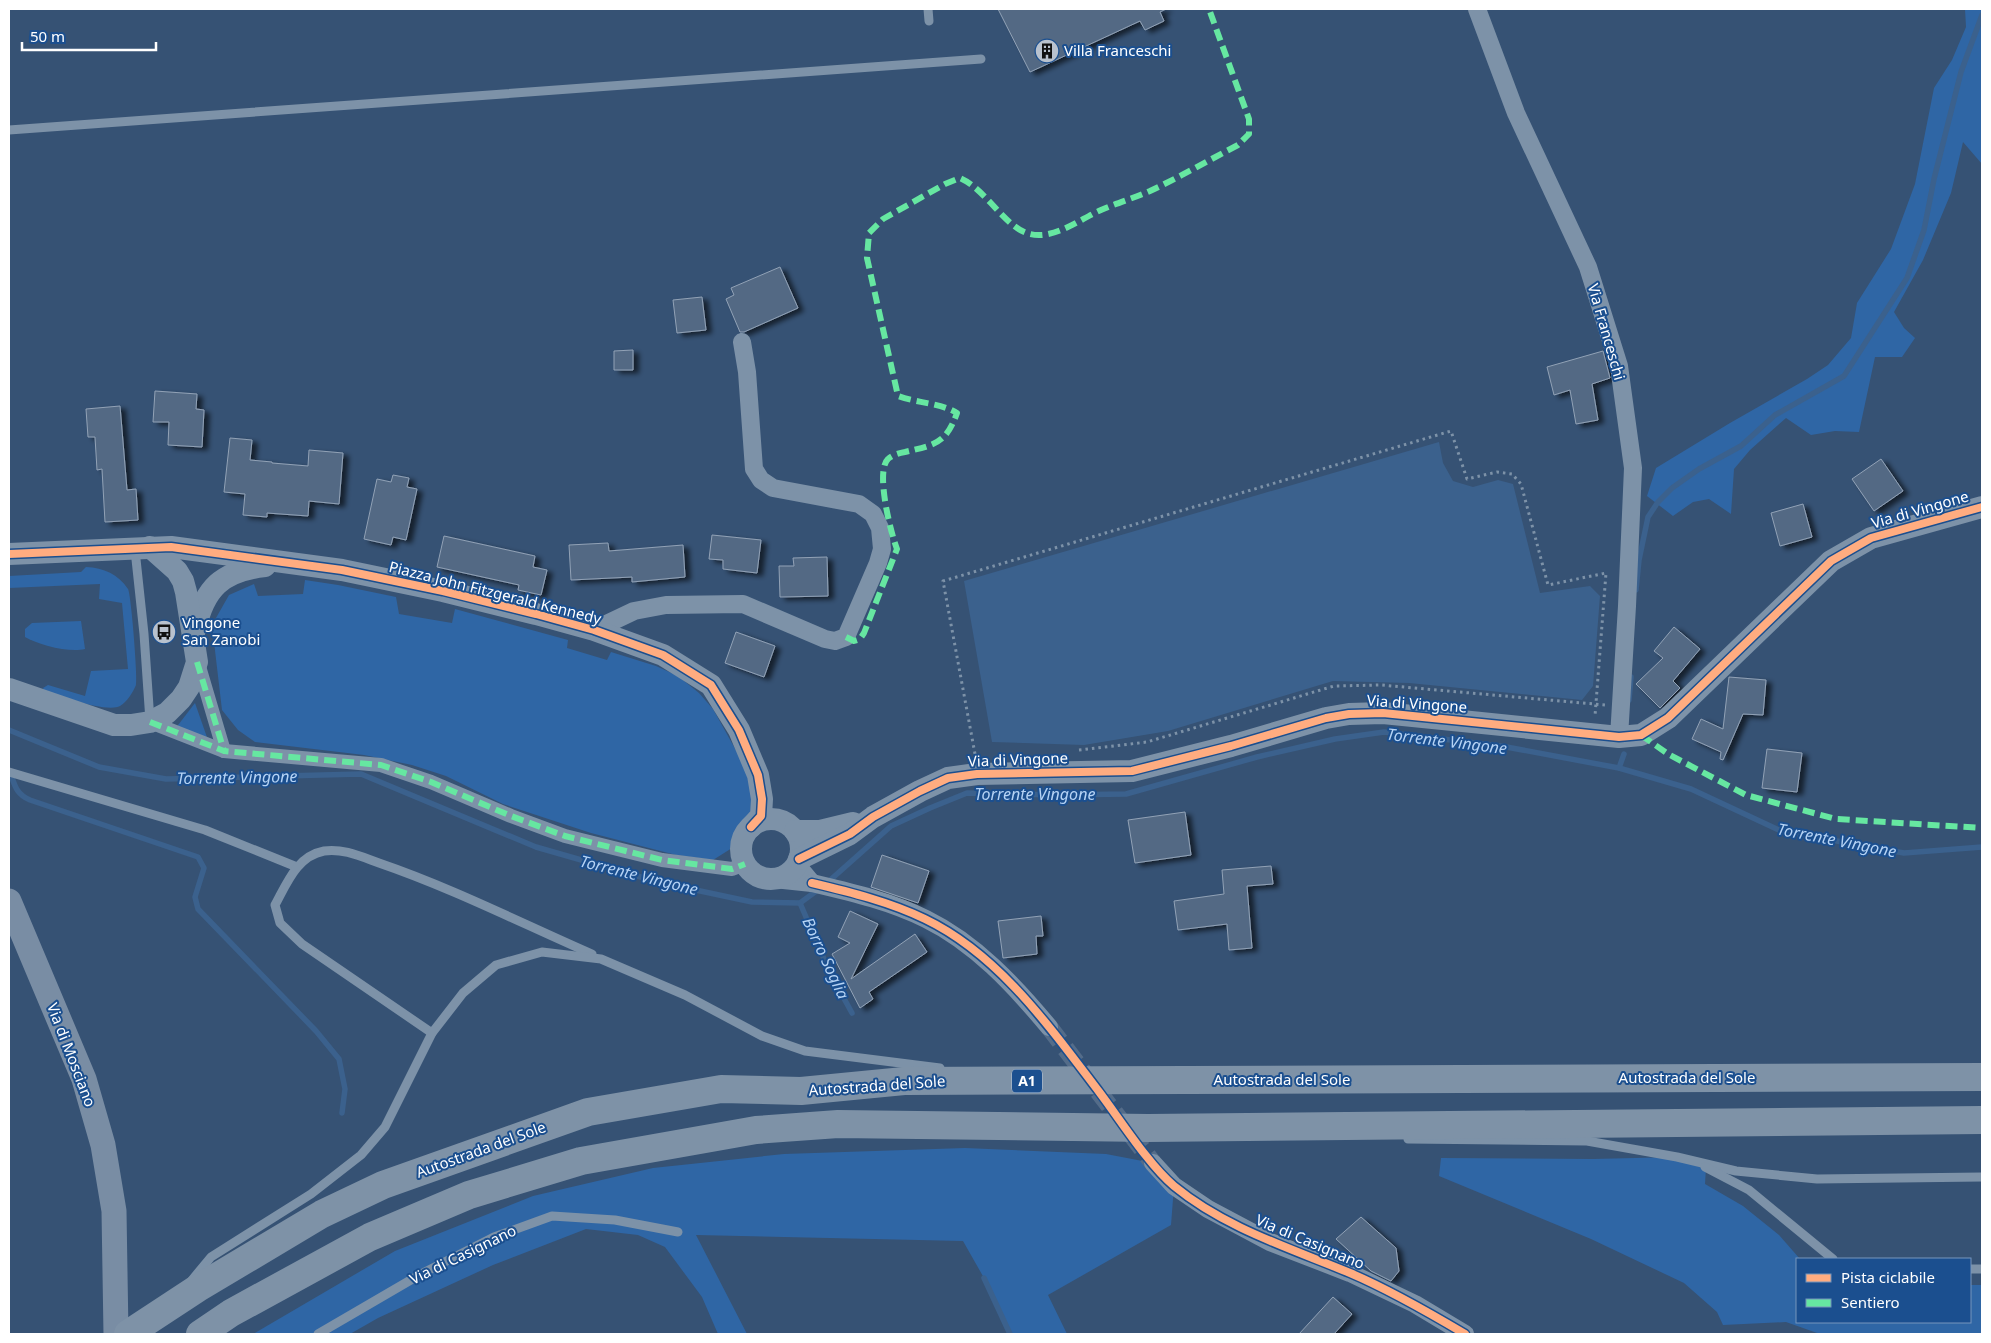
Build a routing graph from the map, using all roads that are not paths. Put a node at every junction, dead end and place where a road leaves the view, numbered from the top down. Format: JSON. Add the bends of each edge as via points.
{"nodes":[{"id":1,"x":928,"y":9,"type":"edge"},
{"id":2,"x":1477,"y":9,"type":"edge"},
{"id":3,"x":929,"y":21,"type":"dead end"},
{"id":4,"x":981,"y":59,"type":"dead end"},
{"id":5,"x":9,"y":130,"type":"edge"},
{"id":6,"x":742,"y":342,"type":"dead end"},
{"id":7,"x":1982,"y":507,"type":"edge"},
{"id":8,"x":152,"y":548,"type":"junction"},
{"id":9,"x":9,"y":554,"type":"edge"},
{"id":10,"x":291,"y":563,"type":"junction"},
{"id":11,"x":594,"y":630,"type":"junction"},
{"id":12,"x":193,"y":636,"type":"junction"},
{"id":13,"x":197,"y":662,"type":"junction"},
{"id":14,"x":9,"y":689,"type":"edge"},
{"id":15,"x":150,"y":722,"type":"junction"},
{"id":16,"x":1619,"y":737,"type":"junction"},
{"id":17,"x":224,"y":751,"type":"junction"},
{"id":18,"x":9,"y":772,"type":"edge"},
{"id":19,"x":758,"y":775,"type":"junction"},
{"id":20,"x":873,"y":817,"type":"junction"},
{"id":21,"x":750,"y":827,"type":"junction"},
{"id":22,"x":793,"y":828,"type":"junction"},
{"id":23,"x":798,"y":862,"type":"junction"},
{"id":24,"x":745,"y":864,"type":"junction"},
{"id":25,"x":297,"y":867,"type":"junction"},
{"id":26,"x":774,"y":879,"type":"junction"},
{"id":27,"x":812,"y":883,"type":"junction"},
{"id":28,"x":9,"y":901,"type":"edge"},
{"id":29,"x":601,"y":959,"type":"junction"},
{"id":30,"x":1050,"y":1026,"type":"tunnel mouth"},
{"id":31,"x":432,"y":1033,"type":"junction"},
{"id":32,"x":950,"y":1070,"type":"dead end"},
{"id":33,"x":959,"y":1071,"type":"dead end"},
{"id":34,"x":1982,"y":1077,"type":"edge"},
{"id":35,"x":1037,"y":1080,"type":"junction"},
{"id":36,"x":1982,"y":1120,"type":"edge"},
{"id":37,"x":1148,"y":1128,"type":"junction"},
{"id":38,"x":1344,"y":1136,"type":"dead end"},
{"id":39,"x":1400,"y":1138,"type":"dead end"},
{"id":40,"x":1694,"y":1161,"type":"junction"},
{"id":41,"x":1153,"y":1163,"type":"tunnel mouth"},
{"id":42,"x":1982,"y":1177,"type":"edge"},
{"id":43,"x":678,"y":1232,"type":"dead end"},
{"id":44,"x":1832,"y":1258,"type":"edge"},
{"id":45,"x":172,"y":1305,"type":"junction"},
{"id":46,"x":116,"y":1334,"type":"edge"},
{"id":47,"x":128,"y":1334,"type":"edge"},
{"id":48,"x":200,"y":1334,"type":"edge"},
{"id":49,"x":318,"y":1334,"type":"edge"},
{"id":50,"x":1465,"y":1334,"type":"edge"}],
"edges":[{"from":1,"to":3,"type":"lane"},
{"from":2,"to":16,"type":"street","name":"Via Franceschi","via":[[1516,113],[1588,267],[1619,366],[1633,468]]},
{"from":4,"to":5,"type":"lane"},
{"from":6,"to":11,"type":"street","via":[[754,469],[758,475],[773,488],[859,504],[873,514],[880,528],[882,549],[878,563],[846,637],[835,641],[825,639],[744,604],[666,605],[634,611]]},
{"from":7,"to":16,"type":"street","name":"Via di Vingone","via":[[1871,538],[1831,561],[1668,718],[1641,735]]},
{"from":8,"to":9,"type":"street"},
{"from":8,"to":10,"type":"street","name":"Piazza John Fitzgerald Kennedy"},
{"from":8,"to":12,"type":"street","name":"Piazza John Fitzgerald Kennedy","via":[[178,571],[183,581]]},
{"from":8,"to":15,"type":"lane","via":[[144,634]]},
{"from":10,"to":11,"type":"street","name":"Piazza John Fitzgerald Kennedy","via":[[443,591]]},
{"from":10,"to":12,"type":"street","name":"Piazza John Fitzgerald Kennedy","via":[[247,568],[217,583],[198,612]]},
{"from":11,"to":19,"type":"street","name":"Piazza John Fitzgerald Kennedy","via":[[663,654],[711,685],[739,730]]},
{"from":12,"to":13,"type":"street","name":"Piazza John Fitzgerald Kennedy"},
{"from":13,"to":15,"type":"street","name":"Piazza John Fitzgerald Kennedy","via":[[181,699],[167,713]]},
{"from":13,"to":17,"type":"street","name":"Piazza John Fitzgerald Kennedy"},
{"from":14,"to":15,"type":"street","via":[[114,725]]},
{"from":15,"to":17,"type":"street"},
{"from":16,"to":20,"type":"street","name":"Via di Vingone","via":[[1383,713],[1349,714],[1132,771],[977,774],[948,778]]},
{"from":17,"to":24,"type":"street","via":[[380,765],[564,836],[662,860],[732,869]]},
{"from":18,"to":25,"type":"lane","via":[[205,830]]},
{"from":19,"to":21,"type":"street","name":"Piazza John Fitzgerald Kennedy","via":[[763,809]]},
{"from":19,"to":22,"type":"street","name":"Piazza John Fitzgerald Kennedy"},
{"from":20,"to":22,"type":"street","name":"Via di Vingone","via":[[820,831]]},
{"from":20,"to":23,"type":"street","name":"Via di Vingone","via":[[850,834]]},
{"from":21,"to":22,"type":"street","via":[[768,819],[783,821]]},
{"from":21,"to":24,"type":"street","via":[[743,838],[741,852]]},
{"from":22,"to":23,"type":"street","via":[[801,848]]},
{"from":23,"to":26,"type":"street","via":[[787,874]]},
{"from":23,"to":27,"type":"street"},
{"from":24,"to":26,"type":"street","via":[[758,876]]},
{"from":25,"to":29,"type":"lane","via":[[301,861],[324,851],[346,852],[411,874]]},
{"from":25,"to":31,"type":"lane","via":[[276,905],[280,923],[302,944]]},
{"from":26,"to":27,"type":"street"},
{"from":27,"to":30,"type":"street","via":[[876,900],[926,919],[977,951]]},
{"from":28,"to":46,"type":"main road","name":"Via di Mosciano","via":[[84,1079],[103,1145],[114,1211]]},
{"from":29,"to":31,"type":"lane","via":[[542,952],[496,966],[463,993]]},
{"from":29,"to":32,"type":"lane","via":[[685,995],[762,1036],[805,1051]]},
{"from":31,"to":45,"type":"lane","via":[[385,1128],[361,1155],[311,1194],[211,1257]]},
{"from":33,"to":35,"type":"lane"},
{"from":34,"to":35,"type":"highway","name":"Autostrada del Sole","number":"A1"},
{"from":35,"to":45,"type":"highway","name":"Autostrada del Sole","number":"A1","via":[[904,1081],[801,1091],[721,1089],[588,1112],[383,1186],[339,1206]]},
{"from":36,"to":37,"type":"highway"},
{"from":37,"to":38,"type":"lane"},
{"from":37,"to":48,"type":"highway","via":[[829,1125],[756,1130],[581,1161],[469,1195],[370,1237],[231,1313]]},
{"from":39,"to":40,"type":"lane","via":[[1587,1141]]},
{"from":40,"to":42,"type":"lane","via":[[1736,1170],[1816,1179]]},
{"from":40,"to":44,"type":"lane","via":[[1749,1190]]},
{"from":41,"to":50,"type":"street","name":"Via di Casignano","via":[[1174,1186],[1216,1213],[1270,1242],[1350,1273],[1415,1304]]},
{"from":43,"to":49,"type":"lane","name":"Via di Casignano","via":[[615,1220],[552,1216],[486,1241],[421,1274]]},
{"from":45,"to":47,"type":"highway","name":"Autostrada del Sole","number":"A1"}]}
